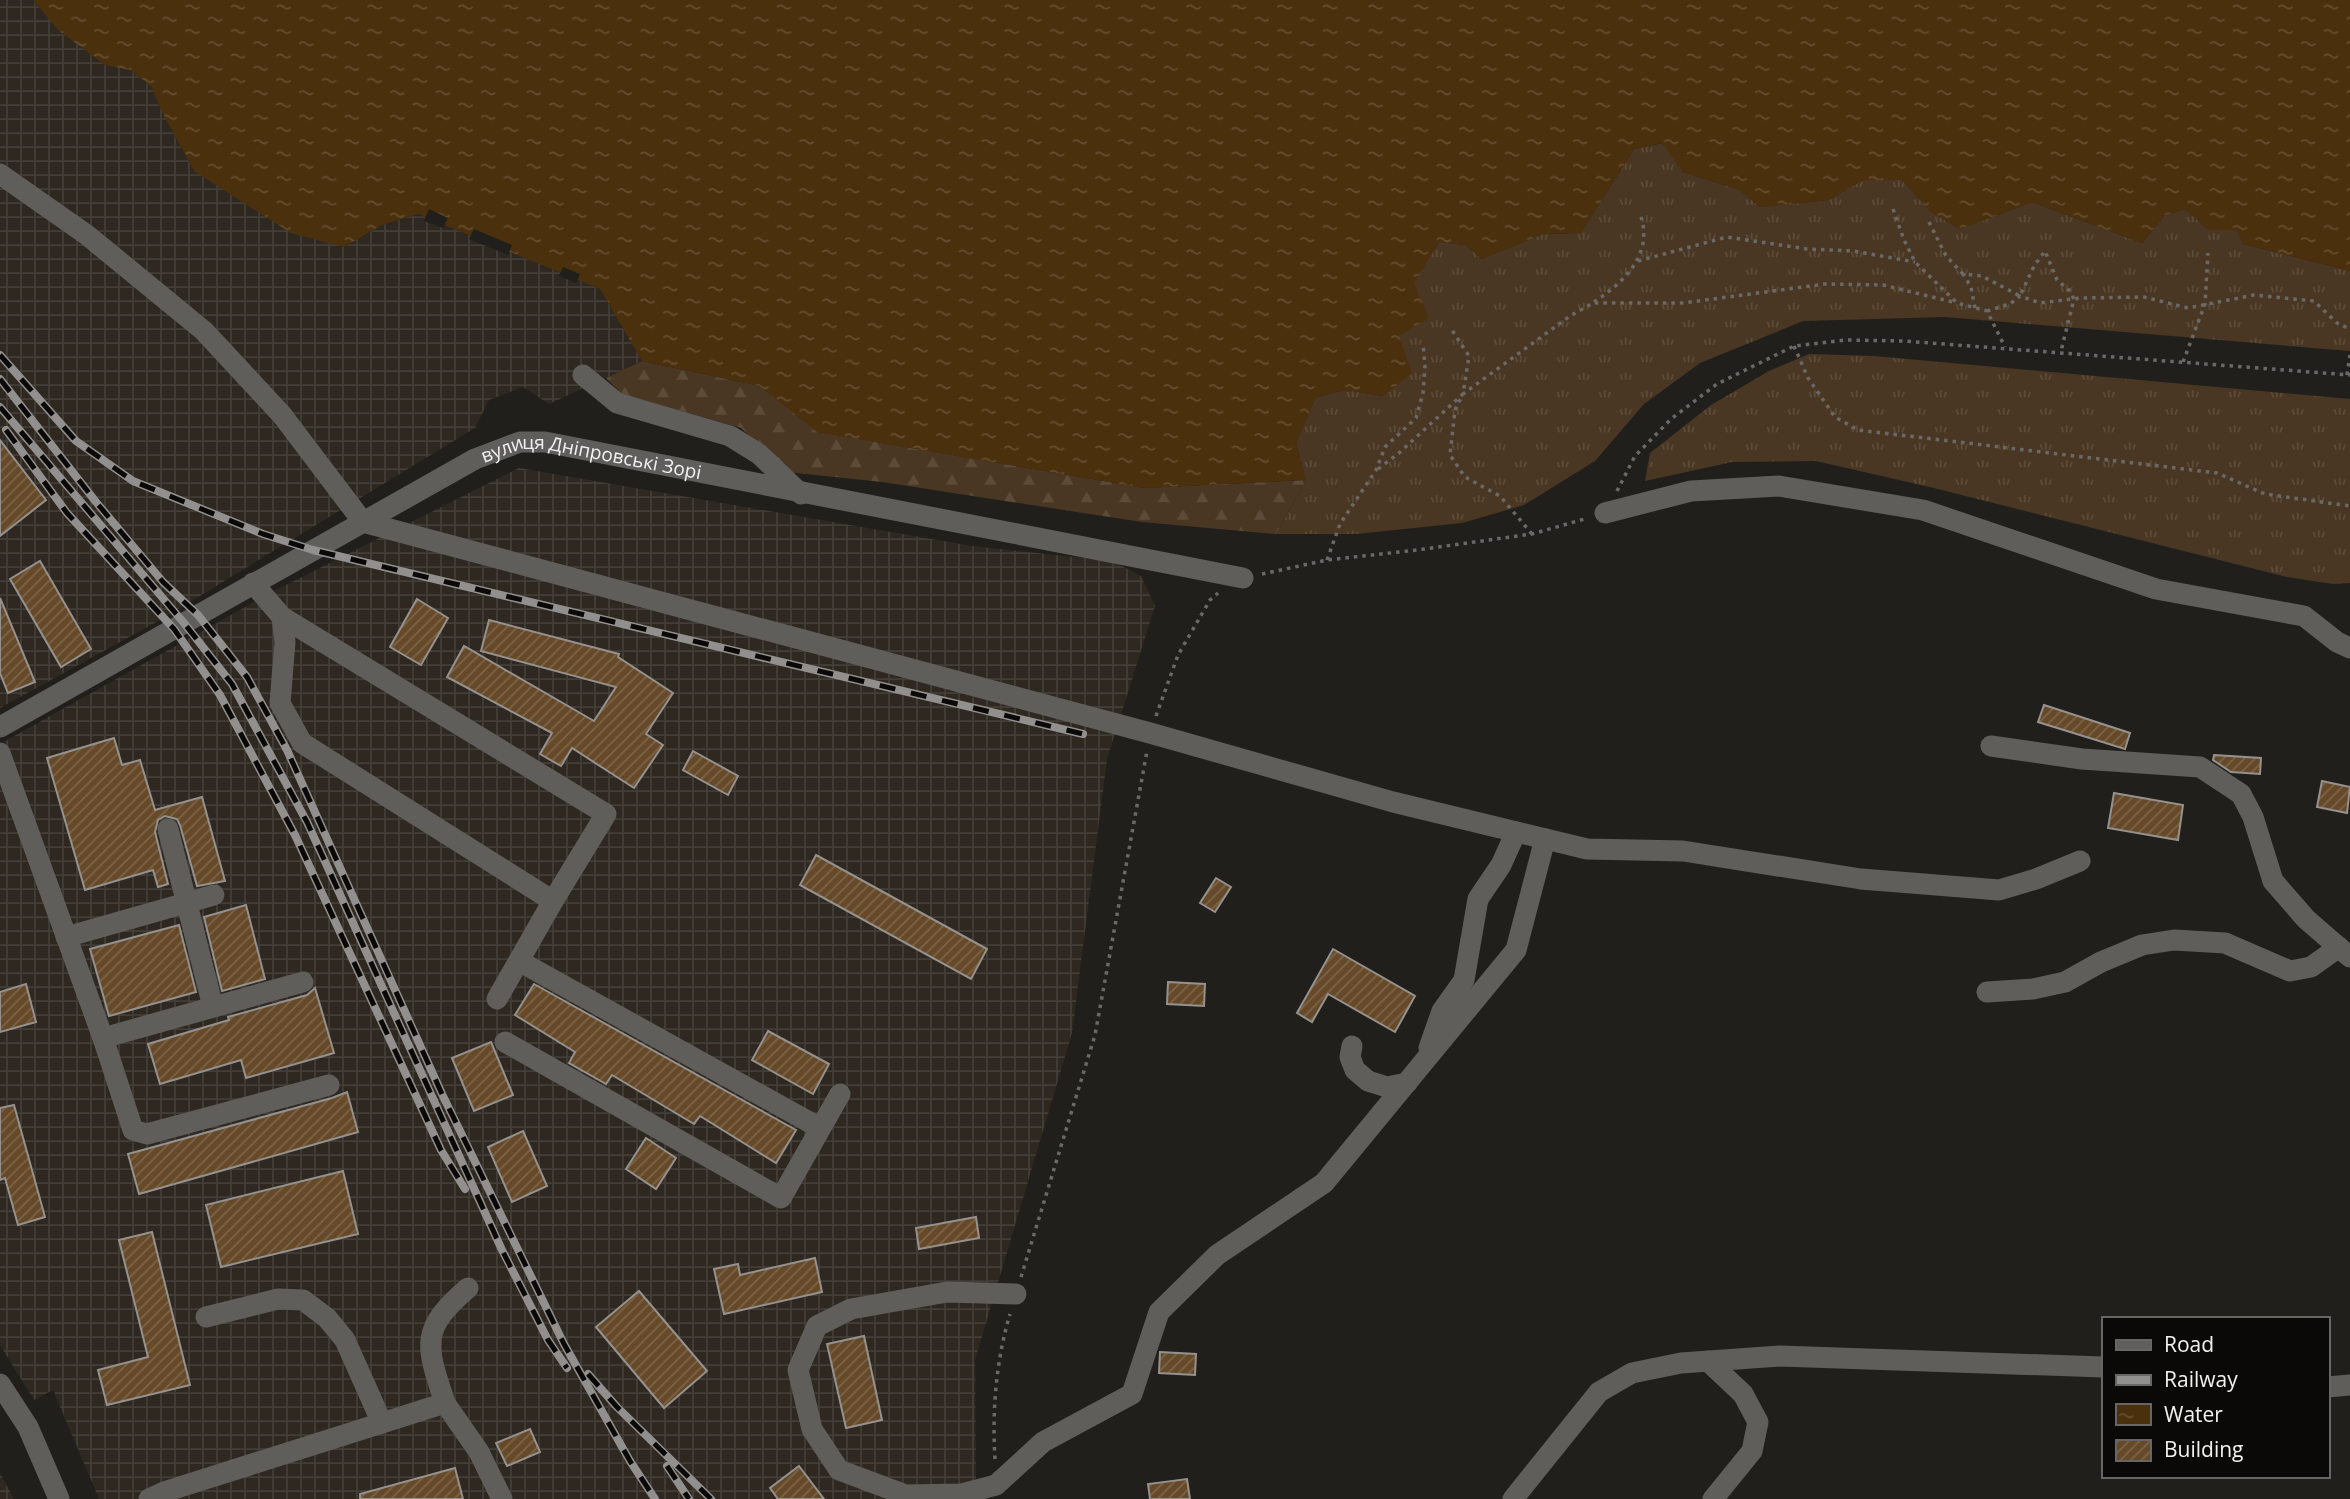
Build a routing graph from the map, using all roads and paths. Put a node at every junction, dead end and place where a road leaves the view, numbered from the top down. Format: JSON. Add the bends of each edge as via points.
{"nodes":[{"id":1,"x":0,"y":174,"type":"edge"},
{"id":2,"x":1893,"y":209,"type":"dead end"},
{"id":3,"x":1641,"y":217,"type":"dead end"},
{"id":4,"x":1929,"y":222,"type":"dead end"},
{"id":5,"x":2208,"y":253,"type":"dead end"},
{"id":6,"x":1638,"y":261,"type":"junction"},
{"id":7,"x":1915,"y":262,"type":"junction"},
{"id":8,"x":1963,"y":274,"type":"junction"},
{"id":9,"x":2020,"y":296,"type":"junction"},
{"id":10,"x":2074,"y":299,"type":"junction"},
{"id":11,"x":1592,"y":303,"type":"junction"},
{"id":12,"x":1957,"y":303,"type":"junction"},
{"id":13,"x":2205,"y":304,"type":"junction"},
{"id":14,"x":1975,"y":308,"type":"junction"},
{"id":15,"x":1987,"y":311,"type":"junction"},
{"id":16,"x":1450,"y":327,"type":"dead end"},
{"id":17,"x":2350,"y":329,"type":"edge"},
{"id":18,"x":1423,"y":343,"type":"dead end"},
{"id":19,"x":1794,"y":346,"type":"junction"},
{"id":20,"x":2005,"y":347,"type":"junction"},
{"id":21,"x":2060,"y":351,"type":"junction"},
{"id":22,"x":2350,"y":355,"type":"edge"},
{"id":23,"x":2183,"y":362,"type":"junction"},
{"id":24,"x":583,"y":375,"type":"dead end"},
{"id":25,"x":2349,"y":375,"type":"edge"},
{"id":26,"x":1463,"y":394,"type":"junction"},
{"id":27,"x":1376,"y":470,"type":"junction"},
{"id":28,"x":801,"y":494,"type":"junction"},
{"id":29,"x":2350,"y":506,"type":"edge"},
{"id":30,"x":1605,"y":513,"type":"junction"},
{"id":31,"x":363,"y":522,"type":"junction"},
{"id":32,"x":1532,"y":534,"type":"junction"},
{"id":33,"x":1328,"y":560,"type":"junction"},
{"id":34,"x":1243,"y":578,"type":"junction"},
{"id":35,"x":253,"y":583,"type":"junction"},
{"id":36,"x":282,"y":617,"type":"junction"},
{"id":37,"x":2350,"y":648,"type":"edge"},
{"id":38,"x":0,"y":727,"type":"edge"},
{"id":39,"x":1150,"y":733,"type":"junction"},
{"id":40,"x":1991,"y":747,"type":"dead end"},
{"id":41,"x":0,"y":753,"type":"edge"},
{"id":42,"x":168,"y":829,"type":"dead end"},
{"id":43,"x":1516,"y":832,"type":"junction"},
{"id":44,"x":1545,"y":839,"type":"junction"},
{"id":45,"x":2080,"y":861,"type":"dead end"},
{"id":46,"x":214,"y":895,"type":"dead end"},
{"id":47,"x":553,"y":901,"type":"junction"},
{"id":48,"x":187,"y":903,"type":"junction"},
{"id":49,"x":66,"y":936,"type":"junction"},
{"id":50,"x":2344,"y":952,"type":"edge"},
{"id":51,"x":519,"y":961,"type":"junction"},
{"id":52,"x":303,"y":982,"type":"dead end"},
{"id":53,"x":1987,"y":992,"type":"dead end"},
{"id":54,"x":497,"y":999,"type":"dead end"},
{"id":55,"x":213,"y":1007,"type":"junction"},
{"id":56,"x":103,"y":1038,"type":"junction"},
{"id":57,"x":505,"y":1041,"type":"dead end"},
{"id":58,"x":1352,"y":1046,"type":"dead end"},
{"id":59,"x":1423,"y":1063,"type":"junction"},
{"id":60,"x":1407,"y":1083,"type":"junction"},
{"id":61,"x":329,"y":1085,"type":"dead end"},
{"id":62,"x":840,"y":1094,"type":"dead end"},
{"id":63,"x":820,"y":1128,"type":"junction"},
{"id":64,"x":468,"y":1288,"type":"dead end"},
{"id":65,"x":1016,"y":1294,"type":"junction"},
{"id":66,"x":206,"y":1317,"type":"dead end"},
{"id":67,"x":1708,"y":1361,"type":"junction"},
{"id":68,"x":2102,"y":1367,"type":"edge"},
{"id":69,"x":0,"y":1384,"type":"edge"},
{"id":70,"x":2350,"y":1385,"type":"edge"},
{"id":71,"x":2329,"y":1387,"type":"edge"},
{"id":72,"x":445,"y":1403,"type":"junction"},
{"id":73,"x":382,"y":1423,"type":"junction"},
{"id":74,"x":996,"y":1485,"type":"junction"},
{"id":75,"x":161,"y":1497,"type":"edge"},
{"id":76,"x":59,"y":1499,"type":"edge"},
{"id":77,"x":502,"y":1499,"type":"edge"},
{"id":78,"x":1513,"y":1499,"type":"edge"},
{"id":79,"x":1713,"y":1499,"type":"edge"}],
"edges":[{"from":1,"to":31,"type":"street","via":[[86,234],[204,331],[282,415]]},
{"from":2,"to":7,"type":"path"},
{"from":3,"to":6,"type":"path","via":[[1645,231]]},
{"from":4,"to":8,"type":"path","via":[[1946,256]]},
{"from":5,"to":13,"type":"path"},
{"from":6,"to":7,"type":"path","via":[[1727,237]]},
{"from":6,"to":11,"type":"path","via":[[1616,287]]},
{"from":7,"to":12,"type":"path"},
{"from":8,"to":9,"type":"path","via":[[1983,276]]},
{"from":8,"to":14,"type":"path"},
{"from":9,"to":10,"type":"path","via":[[2040,303]]},
{"from":9,"to":10,"type":"path","via":[[2045,251],[2056,280]]},
{"from":9,"to":15,"type":"path"},
{"from":10,"to":13,"type":"path","via":[[2144,297],[2188,308]]},
{"from":10,"to":21,"type":"path"},
{"from":11,"to":12,"type":"path","via":[[1682,303],[1825,284],[1883,285]]},
{"from":11,"to":26,"type":"path"},
{"from":12,"to":14,"type":"path"},
{"from":13,"to":17,"type":"path","via":[[2254,295],[2314,301]]},
{"from":13,"to":23,"type":"path"},
{"from":14,"to":15,"type":"path"},
{"from":15,"to":20,"type":"path"},
{"from":16,"to":26,"type":"path","via":[[1469,356]]},
{"from":18,"to":27,"type":"path","via":[[1423,393],[1416,418],[1385,447]]},
{"from":19,"to":20,"type":"path","via":[[1858,340]]},
{"from":19,"to":29,"type":"path","via":[[1808,378],[1835,417],[1857,430],[2217,473],[2265,494]]},
{"from":19,"to":30,"type":"path","via":[[1717,384],[1671,419],[1635,456]]},
{"from":20,"to":21,"type":"path"},
{"from":21,"to":23,"type":"path"},
{"from":22,"to":25,"type":"path"},
{"from":23,"to":25,"type":"path"},
{"from":24,"to":28,"type":"street","via":[[618,403],[730,436],[759,454]]},
{"from":26,"to":27,"type":"path"},
{"from":26,"to":32,"type":"path","via":[[1455,410],[1450,455],[1465,477],[1500,496]]},
{"from":27,"to":33,"type":"path","via":[[1340,524]]},
{"from":28,"to":31,"type":"street","name":"вулиця Дніпровські Зорі","via":[[545,442],[520,442],[475,459]]},
{"from":28,"to":34,"type":"street","name":"вулиця Дніпровські Зорі"},
{"from":30,"to":32,"type":"path"},
{"from":30,"to":37,"type":"street","via":[[1691,491],[1779,486],[1923,510],[2155,589],[2304,616]]},
{"from":31,"to":35,"type":"street","name":"вулиця Дніпровські Зорі"},
{"from":31,"to":39,"type":"street"},
{"from":32,"to":33,"type":"path"},
{"from":33,"to":34,"type":"path"},
{"from":34,"to":39,"type":"path","via":[[1231,581],[1210,600],[1178,655]]},
{"from":35,"to":36,"type":"street"},
{"from":35,"to":38,"type":"street","name":"вулиця Дніпровські Зорі"},
{"from":36,"to":47,"type":"street","via":[[285,642],[280,703],[302,743]]},
{"from":36,"to":47,"type":"street","via":[[606,814]]},
{"from":39,"to":43,"type":"street"},
{"from":39,"to":65,"type":"path","via":[[1095,1035]]},
{"from":40,"to":50,"type":"street","via":[[2200,767],[2241,794],[2273,881],[2306,919]]},
{"from":41,"to":49,"type":"street"},
{"from":42,"to":48,"type":"street"},
{"from":43,"to":44,"type":"street"},
{"from":43,"to":59,"type":"street","via":[[1478,899],[1464,980],[1442,1010]]},
{"from":44,"to":45,"type":"street","via":[[1587,849],[1683,851],[1861,879],[1999,890]]},
{"from":44,"to":59,"type":"street","via":[[1516,950]]},
{"from":46,"to":48,"type":"street"},
{"from":47,"to":51,"type":"street"},
{"from":48,"to":49,"type":"street"},
{"from":48,"to":55,"type":"street"},
{"from":49,"to":56,"type":"street"},
{"from":50,"to":53,"type":"street","via":[[2290,971],[2225,943],[2174,940],[2142,945],[2065,982]]},
{"from":51,"to":54,"type":"street"},
{"from":51,"to":63,"type":"street"},
{"from":52,"to":55,"type":"street"},
{"from":55,"to":56,"type":"street"},
{"from":56,"to":61,"type":"street","via":[[131,1127],[139,1133]]},
{"from":57,"to":63,"type":"street","via":[[781,1198]]},
{"from":58,"to":60,"type":"street","via":[[1355,1070],[1368,1081],[1387,1087]]},
{"from":59,"to":60,"type":"street"},
{"from":60,"to":74,"type":"street","via":[[1324,1183],[1217,1255],[1159,1312],[1132,1394],[1043,1442]]},
{"from":62,"to":63,"type":"street"},
{"from":64,"to":72,"type":"street","via":[[432,1327],[431,1360]]},
{"from":65,"to":74,"type":"path","via":[[1002,1339],[993,1413]]},
{"from":65,"to":74,"type":"street","via":[[947,1292],[851,1309],[817,1326],[798,1370],[812,1429],[839,1470],[906,1495],[962,1494]]},
{"from":66,"to":73,"type":"street","via":[[278,1299],[303,1300],[327,1318],[345,1340]]},
{"from":67,"to":68,"type":"street","via":[[1780,1356]]},
{"from":67,"to":78,"type":"street","via":[[1632,1373],[1599,1392]]},
{"from":67,"to":79,"type":"street","via":[[1743,1394],[1758,1422],[1752,1451]]},
{"from":69,"to":76,"type":"street","via":[[28,1427]]},
{"from":70,"to":71,"type":"street"},
{"from":72,"to":73,"type":"street"},
{"from":72,"to":77,"type":"street","via":[[479,1452]]},
{"from":73,"to":75,"type":"street"}]}
